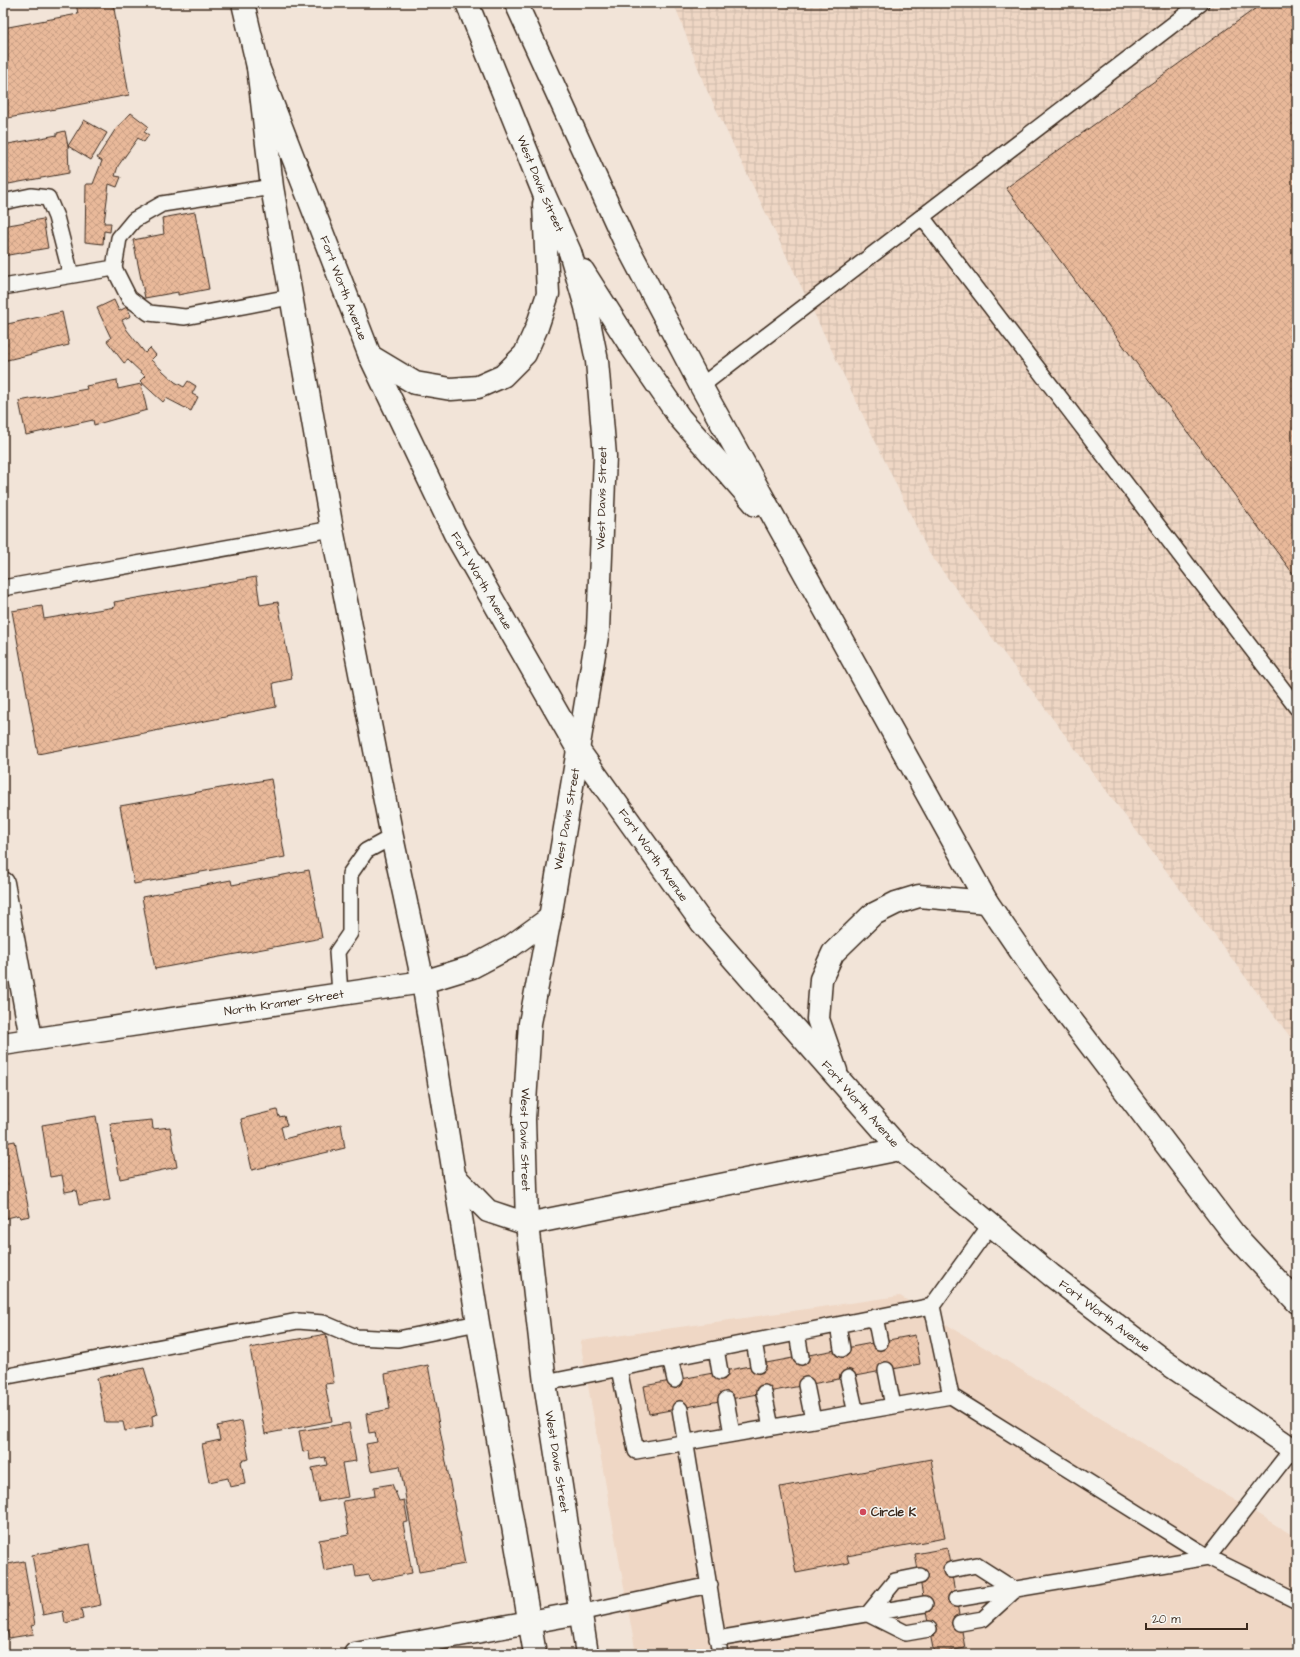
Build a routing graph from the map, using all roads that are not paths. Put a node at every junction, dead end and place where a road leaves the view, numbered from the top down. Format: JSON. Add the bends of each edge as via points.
{"nodes":[{"id":1,"x":243,"y":3,"type":"edge"},
{"id":2,"x":468,"y":3,"type":"edge"},
{"id":3,"x":516,"y":3,"type":"edge"},
{"id":4,"x":1201,"y":3,"type":"edge"},
{"id":5,"x":258,"y":67,"type":"junction"},
{"id":6,"x":272,"y":187,"type":"junction"},
{"id":7,"x":544,"y":194,"type":"junction"},
{"id":8,"x":3,"y":202,"type":"edge"},
{"id":9,"x":922,"y":217,"type":"junction"},
{"id":10,"x":570,"y":252,"type":"junction"},
{"id":11,"x":114,"y":268,"type":"junction"},
{"id":12,"x":71,"y":275,"type":"junction"},
{"id":13,"x":3,"y":287,"type":"edge"},
{"id":14,"x":290,"y":297,"type":"junction"},
{"id":15,"x":370,"y":356,"type":"junction"},
{"id":16,"x":701,"y":386,"type":"junction"},
{"id":17,"x":332,"y":529,"type":"junction"},
{"id":18,"x":784,"y":536,"type":"junction"},
{"id":19,"x":3,"y":588,"type":"edge"},
{"id":20,"x":1297,"y":708,"type":"edge"},
{"id":21,"x":578,"y":751,"type":"junction"},
{"id":22,"x":392,"y":837,"type":"junction"},
{"id":23,"x":3,"y":883,"type":"edge"},
{"id":24,"x":987,"y":902,"type":"junction"},
{"id":25,"x":550,"y":918,"type":"junction"},
{"id":26,"x":423,"y":982,"type":"junction"},
{"id":27,"x":340,"y":993,"type":"junction"},
{"id":28,"x":31,"y":1038,"type":"junction"},
{"id":29,"x":3,"y":1044,"type":"edge"},
{"id":30,"x":839,"y":1081,"type":"junction"},
{"id":31,"x":900,"y":1149,"type":"junction"},
{"id":32,"x":454,"y":1176,"type":"junction"},
{"id":33,"x":527,"y":1224,"type":"junction"},
{"id":34,"x":991,"y":1224,"type":"junction"},
{"id":35,"x":1297,"y":1302,"type":"edge"},
{"id":36,"x":932,"y":1306,"type":"junction"},
{"id":37,"x":875,"y":1317,"type":"junction"},
{"id":38,"x":478,"y":1323,"type":"junction"},
{"id":39,"x":838,"y":1325,"type":"junction"},
{"id":40,"x":797,"y":1333,"type":"junction"},
{"id":41,"x":754,"y":1342,"type":"junction"},
{"id":42,"x":880,"y":1342,"type":"dead end"},
{"id":43,"x":716,"y":1349,"type":"junction"},
{"id":44,"x":842,"y":1349,"type":"dead end"},
{"id":45,"x":801,"y":1357,"type":"dead end"},
{"id":46,"x":670,"y":1358,"type":"junction"},
{"id":47,"x":758,"y":1365,"type":"dead end"},
{"id":48,"x":619,"y":1369,"type":"junction"},
{"id":49,"x":886,"y":1370,"type":"dead end"},
{"id":50,"x":720,"y":1372,"type":"dead end"},
{"id":51,"x":3,"y":1377,"type":"edge"},
{"id":52,"x":848,"y":1378,"type":"dead end"},
{"id":53,"x":675,"y":1380,"type":"dead end"},
{"id":54,"x":545,"y":1384,"type":"junction"},
{"id":55,"x":806,"y":1385,"type":"dead end"},
{"id":56,"x":764,"y":1393,"type":"dead end"},
{"id":57,"x":951,"y":1396,"type":"junction"},
{"id":58,"x":726,"y":1400,"type":"dead end"},
{"id":59,"x":893,"y":1406,"type":"junction"},
{"id":60,"x":680,"y":1409,"type":"dead end"},
{"id":61,"x":856,"y":1413,"type":"junction"},
{"id":62,"x":813,"y":1420,"type":"junction"},
{"id":63,"x":771,"y":1427,"type":"junction"},
{"id":64,"x":732,"y":1434,"type":"junction"},
{"id":65,"x":687,"y":1442,"type":"junction"},
{"id":66,"x":1294,"y":1450,"type":"edge"},
{"id":67,"x":1208,"y":1558,"type":"junction"},
{"id":68,"x":951,"y":1570,"type":"dead end"},
{"id":69,"x":920,"y":1576,"type":"dead end"},
{"id":70,"x":710,"y":1585,"type":"junction"},
{"id":71,"x":1015,"y":1590,"type":"junction"},
{"id":72,"x":956,"y":1599,"type":"dead end"},
{"id":73,"x":1297,"y":1601,"type":"edge"},
{"id":74,"x":925,"y":1604,"type":"dead end"},
{"id":75,"x":579,"y":1613,"type":"junction"},
{"id":76,"x":868,"y":1614,"type":"junction"},
{"id":77,"x":529,"y":1621,"type":"junction"},
{"id":78,"x":960,"y":1623,"type":"dead end"},
{"id":79,"x":929,"y":1629,"type":"dead end"},
{"id":80,"x":717,"y":1639,"type":"junction"},
{"id":81,"x":355,"y":1654,"type":"edge"},
{"id":82,"x":535,"y":1654,"type":"edge"},
{"id":83,"x":587,"y":1654,"type":"edge"},
{"id":84,"x":720,"y":1654,"type":"edge"}],
"edges":[{"from":1,"to":5,"type":"main road"},
{"from":2,"to":7,"type":"main road","name":"West Davis Street"},
{"from":3,"to":16,"type":"main road","via":[[624,240]]},
{"from":4,"to":9,"type":"lane"},
{"from":5,"to":6,"type":"main road"},
{"from":5,"to":15,"type":"main road","name":"Fort Worth Avenue"},
{"from":6,"to":11,"type":"lane","via":[[162,204],[134,220],[120,238]]},
{"from":6,"to":14,"type":"main road"},
{"from":7,"to":10,"type":"main road","name":"West Davis Street"},
{"from":7,"to":15,"type":"main road","via":[[548,294],[525,354],[503,376],[478,387],[451,389],[415,383]]},
{"from":8,"to":12,"type":"lane","via":[[31,196],[48,198]]},
{"from":9,"to":16,"type":"lane"},
{"from":9,"to":20,"type":"lane"},
{"from":10,"to":18,"type":"main road","via":[[680,418]]},
{"from":10,"to":21,"type":"main road","name":"West Davis Street","via":[[598,362],[605,456],[598,630]]},
{"from":11,"to":12,"type":"lane"},
{"from":11,"to":14,"type":"lane","via":[[129,298],[149,313],[186,317]]},
{"from":12,"to":13,"type":"lane"},
{"from":14,"to":17,"type":"main road"},
{"from":15,"to":21,"type":"main road","name":"Fort Worth Avenue","via":[[455,534]]},
{"from":16,"to":18,"type":"main road"},
{"from":17,"to":19,"type":"lane"},
{"from":17,"to":22,"type":"main road"},
{"from":18,"to":24,"type":"main road"},
{"from":21,"to":25,"type":"main road","name":"West Davis Street"},
{"from":21,"to":30,"type":"main road","name":"Fort Worth Avenue","via":[[702,923]]},
{"from":22,"to":26,"type":"main road"},
{"from":22,"to":27,"type":"lane","via":[[366,850],[350,874],[350,933],[338,952]]},
{"from":23,"to":28,"type":"main road"},
{"from":24,"to":30,"type":"main road","via":[[919,896],[896,903],[872,914],[834,953],[821,979],[818,1019]]},
{"from":24,"to":35,"type":"main road","via":[[1037,975],[1234,1234]]},
{"from":25,"to":26,"type":"main road","name":"North Kramer Street","via":[[510,947],[472,967]]},
{"from":25,"to":33,"type":"main road","name":"West Davis Street","via":[[530,1023],[524,1119]]},
{"from":26,"to":27,"type":"main road","name":"North Kramer Street"},
{"from":26,"to":32,"type":"main road"},
{"from":27,"to":28,"type":"main road","name":"North Kramer Street"},
{"from":28,"to":29,"type":"main road","name":"North Kramer Street"},
{"from":30,"to":31,"type":"main road","name":"Fort Worth Avenue"},
{"from":31,"to":33,"type":"main road"},
{"from":31,"to":34,"type":"main road","name":"Fort Worth Avenue"},
{"from":32,"to":33,"type":"main road","via":[[488,1211]]},
{"from":32,"to":38,"type":"main road"},
{"from":33,"to":54,"type":"main road","name":"West Davis Street"},
{"from":34,"to":36,"type":"lane"},
{"from":34,"to":66,"type":"main road","name":"Fort Worth Avenue","via":[[1164,1361]]},
{"from":36,"to":37,"type":"lane"},
{"from":36,"to":57,"type":"lane"},
{"from":37,"to":39,"type":"lane"},
{"from":37,"to":42,"type":"lane"},
{"from":38,"to":51,"type":"lane","via":[[398,1339],[356,1337],[323,1323],[298,1321]]},
{"from":38,"to":77,"type":"main road"},
{"from":39,"to":40,"type":"lane"},
{"from":39,"to":44,"type":"lane"},
{"from":40,"to":41,"type":"lane"},
{"from":40,"to":45,"type":"lane"},
{"from":41,"to":43,"type":"lane"},
{"from":41,"to":47,"type":"lane"},
{"from":43,"to":46,"type":"lane"},
{"from":43,"to":50,"type":"lane"},
{"from":46,"to":48,"type":"lane"},
{"from":46,"to":53,"type":"lane"},
{"from":48,"to":54,"type":"lane"},
{"from":48,"to":65,"type":"lane","via":[[636,1451]]},
{"from":49,"to":59,"type":"lane"},
{"from":52,"to":61,"type":"lane"},
{"from":54,"to":75,"type":"main road","name":"West Davis Street"},
{"from":55,"to":62,"type":"lane"},
{"from":56,"to":63,"type":"lane"},
{"from":57,"to":59,"type":"lane"},
{"from":57,"to":67,"type":"lane"},
{"from":58,"to":64,"type":"lane"},
{"from":59,"to":61,"type":"lane"},
{"from":60,"to":65,"type":"lane"},
{"from":61,"to":62,"type":"lane"},
{"from":62,"to":63,"type":"lane"},
{"from":63,"to":64,"type":"lane"},
{"from":64,"to":65,"type":"lane"},
{"from":65,"to":70,"type":"lane"},
{"from":66,"to":67,"type":"lane"},
{"from":67,"to":71,"type":"lane"},
{"from":67,"to":73,"type":"lane"},
{"from":68,"to":71,"type":"lane","via":[[976,1565]]},
{"from":69,"to":76,"type":"lane","via":[[896,1580]]},
{"from":70,"to":75,"type":"lane"},
{"from":70,"to":80,"type":"lane"},
{"from":71,"to":72,"type":"lane"},
{"from":71,"to":78,"type":"lane","via":[[983,1620]]},
{"from":74,"to":76,"type":"lane"},
{"from":75,"to":77,"type":"main road"},
{"from":75,"to":83,"type":"main road","name":"West Davis Street"},
{"from":76,"to":79,"type":"lane","via":[[906,1633]]},
{"from":76,"to":80,"type":"lane"},
{"from":77,"to":81,"type":"main road"},
{"from":77,"to":82,"type":"main road"},
{"from":80,"to":84,"type":"lane"}]}
